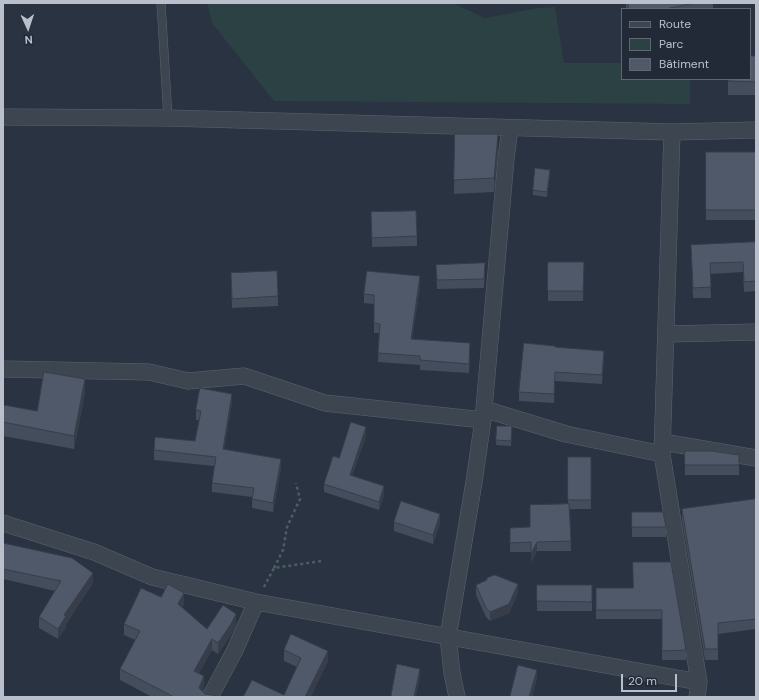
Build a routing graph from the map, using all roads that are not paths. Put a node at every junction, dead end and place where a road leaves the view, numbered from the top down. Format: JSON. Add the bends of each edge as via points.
{"nodes":[{"id":1,"x":161,"y":3,"type":"edge"},
{"id":2,"x":3,"y":117,"type":"edge"},
{"id":3,"x":168,"y":118,"type":"junction"},
{"id":4,"x":510,"y":128,"type":"junction"},
{"id":5,"x":756,"y":130,"type":"edge"},
{"id":6,"x":672,"y":132,"type":"junction"},
{"id":7,"x":756,"y":332,"type":"edge"},
{"id":8,"x":666,"y":334,"type":"junction"},
{"id":9,"x":3,"y":369,"type":"edge"},
{"id":10,"x":483,"y":414,"type":"junction"},
{"id":11,"x":663,"y":448,"type":"junction"},
{"id":12,"x":756,"y":458,"type":"edge"},
{"id":13,"x":3,"y":523,"type":"edge"},
{"id":14,"x":256,"y":602,"type":"junction"},
{"id":15,"x":448,"y":636,"type":"junction"},
{"id":16,"x":698,"y":690,"type":"edge"},
{"id":17,"x":210,"y":697,"type":"edge"},
{"id":18,"x":457,"y":697,"type":"edge"}],
"edges":[{"from":1,"to":3,"type":"lane"},
{"from":2,"to":3,"type":"street"},
{"from":3,"to":4,"type":"street"},
{"from":4,"to":6,"type":"street"},
{"from":4,"to":10,"type":"street"},
{"from":5,"to":6,"type":"street"},
{"from":6,"to":8,"type":"street"},
{"from":7,"to":8,"type":"street"},
{"from":8,"to":11,"type":"street"},
{"from":9,"to":10,"type":"street","via":[[149,372],[188,381],[244,376],[324,403]]},
{"from":10,"to":11,"type":"street","via":[[566,434]]},
{"from":10,"to":15,"type":"street"},
{"from":11,"to":12,"type":"street"},
{"from":11,"to":16,"type":"street"},
{"from":13,"to":14,"type":"street","via":[[94,552],[152,577]]},
{"from":14,"to":15,"type":"street"},
{"from":14,"to":17,"type":"street","via":[[235,650]]},
{"from":15,"to":16,"type":"street"},
{"from":15,"to":18,"type":"street"}]}
